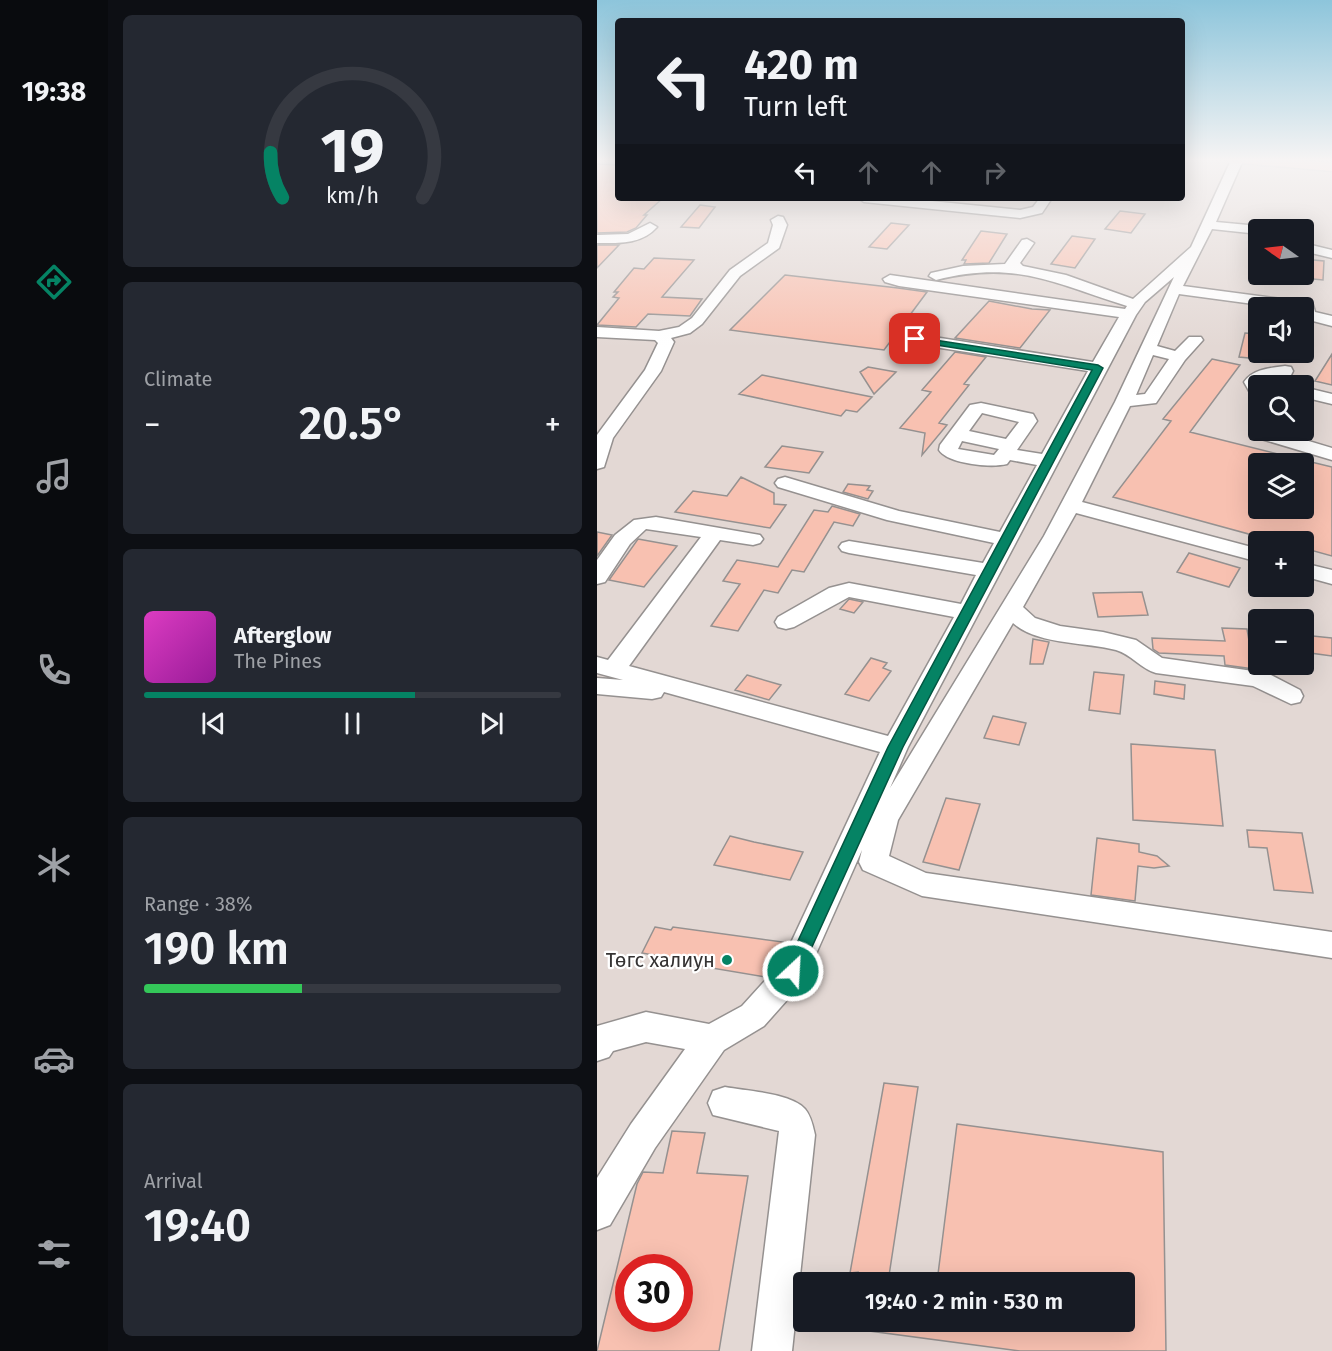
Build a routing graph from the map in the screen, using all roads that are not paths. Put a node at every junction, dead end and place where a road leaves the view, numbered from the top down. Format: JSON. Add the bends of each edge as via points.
{"nodes":[{"id":1,"x":779,"y":221,"type":"edge"},
{"id":2,"x":1210,"y":221,"type":"edge"},
{"id":3,"x":1208,"y":225,"type":"junction"},
{"id":4,"x":649,"y":228,"type":"dead end"},
{"id":5,"x":1248,"y":229,"type":"edge"},
{"id":6,"x":597,"y":239,"type":"edge"},
{"id":7,"x":1027,"y":243,"type":"dead end"},
{"id":8,"x":1197,"y":249,"type":"junction"},
{"id":9,"x":1314,"y":250,"type":"edge"},
{"id":10,"x":1332,"y":254,"type":"edge"},
{"id":11,"x":1020,"y":270,"type":"junction"},
{"id":12,"x":936,"y":276,"type":"dead end"},
{"id":13,"x":891,"y":279,"type":"dead end"},
{"id":14,"x":1022,"y":289,"type":"dead end"},
{"id":15,"x":1175,"y":289,"type":"junction"},
{"id":16,"x":1113,"y":297,"type":"junction"},
{"id":17,"x":1248,"y":298,"type":"edge"},
{"id":18,"x":1132,"y":309,"type":"junction"},
{"id":19,"x":1314,"y":316,"type":"edge"},
{"id":20,"x":1332,"y":321,"type":"edge"},
{"id":21,"x":597,"y":332,"type":"edge"},
{"id":22,"x":659,"y":336,"type":"junction"},
{"id":23,"x":915,"y":339,"type":"dead end"},
{"id":24,"x":1195,"y":340,"type":"dead end"},
{"id":25,"x":1148,"y":349,"type":"junction"},
{"id":26,"x":1179,"y":357,"type":"junction"},
{"id":27,"x":1098,"y":368,"type":"junction"},
{"id":28,"x":1314,"y":395,"type":"edge"},
{"id":29,"x":1332,"y":399,"type":"edge"},
{"id":30,"x":1124,"y":402,"type":"junction"},
{"id":31,"x":1283,"y":441,"type":"edge"},
{"id":32,"x":1012,"y":444,"type":"junction"},
{"id":33,"x":1332,"y":454,"type":"edge"},
{"id":34,"x":1048,"y":461,"type":"junction"},
{"id":35,"x":597,"y":464,"type":"edge"},
{"id":36,"x":785,"y":483,"type":"dead end"},
{"id":37,"x":1071,"y":505,"type":"junction"},
{"id":38,"x":714,"y":533,"type":"junction"},
{"id":39,"x":753,"y":539,"type":"dead end"},
{"id":40,"x":1007,"y":539,"type":"junction"},
{"id":41,"x":849,"y":547,"type":"dead end"},
{"id":42,"x":1248,"y":553,"type":"edge"},
{"id":43,"x":599,"y":569,"type":"edge"},
{"id":44,"x":989,"y":571,"type":"junction"},
{"id":45,"x":1314,"y":572,"type":"edge"},
{"id":46,"x":1332,"y":577,"type":"edge"},
{"id":47,"x":1010,"y":608,"type":"junction"},
{"id":48,"x":967,"y":612,"type":"junction"},
{"id":49,"x":786,"y":622,"type":"dead end"},
{"id":50,"x":602,"y":674,"type":"edge"},
{"id":51,"x":1291,"y":696,"type":"dead end"},
{"id":52,"x":895,"y":747,"type":"junction"},
{"id":53,"x":1332,"y":945,"type":"edge"},
{"id":54,"x":712,"y":1039,"type":"junction"},
{"id":55,"x":597,"y":1047,"type":"edge"},
{"id":56,"x":725,"y":1103,"type":"dead end"},
{"id":57,"x":597,"y":1212,"type":"edge"},
{"id":58,"x":772,"y":1351,"type":"edge"}],
"edges":[{"from":1,"to":22,"type":"street","via":[[774,245],[730,278],[697,321],[684,330]]},
{"from":2,"to":3,"type":"street"},
{"from":3,"to":5,"type":"street"},
{"from":3,"to":8,"type":"street"},
{"from":4,"to":6,"type":"street","via":[[630,240]]},
{"from":7,"to":11,"type":"street","via":[[1012,264]]},
{"from":8,"to":15,"type":"street"},
{"from":8,"to":18,"type":"street"},
{"from":9,"to":10,"type":"street"},
{"from":11,"to":12,"type":"street","via":[[956,270]]},
{"from":11,"to":16,"type":"street","via":[[1050,274]]},
{"from":13,"to":18,"type":"street"},
{"from":14,"to":16,"type":"street"},
{"from":15,"to":17,"type":"street"},
{"from":15,"to":25,"type":"street"},
{"from":16,"to":18,"type":"street"},
{"from":18,"to":27,"type":"street"},
{"from":19,"to":20,"type":"street"},
{"from":21,"to":22,"type":"street"},
{"from":22,"to":35,"type":"street","via":[[666,342],[661,355],[604,438]]},
{"from":23,"to":27,"type":"street"},
{"from":24,"to":26,"type":"street"},
{"from":25,"to":26,"type":"street"},
{"from":25,"to":30,"type":"street"},
{"from":26,"to":30,"type":"street","via":[[1150,399]]},
{"from":27,"to":34,"type":"street"},
{"from":28,"to":29,"type":"street"},
{"from":30,"to":37,"type":"street"},
{"from":31,"to":33,"type":"street"},
{"from":32,"to":32,"type":"street","via":[[1000,460],[989,461],[948,450],[976,409],[981,408],[1027,418]]},
{"from":32,"to":34,"type":"street"},
{"from":34,"to":40,"type":"street"},
{"from":36,"to":40,"type":"street","via":[[880,512]]},
{"from":37,"to":42,"type":"street"},
{"from":37,"to":47,"type":"street"},
{"from":38,"to":39,"type":"street"},
{"from":38,"to":43,"type":"street","via":[[643,524],[633,529]]},
{"from":38,"to":50,"type":"street"},
{"from":40,"to":44,"type":"street"},
{"from":41,"to":44,"type":"street"},
{"from":44,"to":48,"type":"street"},
{"from":45,"to":46,"type":"street"},
{"from":47,"to":51,"type":"street","via":[[1027,623],[1057,633],[1128,645],[1156,665],[1258,679]]},
{"from":47,"to":53,"type":"street","via":[[885,819],[873,862],[922,884]]},
{"from":48,"to":49,"type":"street","via":[[849,590]]},
{"from":48,"to":52,"type":"street"},
{"from":50,"to":52,"type":"street","via":[[708,696]]},
{"from":52,"to":54,"type":"street","via":[[793,971],[753,1016]]},
{"from":54,"to":55,"type":"street","via":[[646,1028],[602,1040]]},
{"from":54,"to":57,"type":"street","via":[[643,1136]]},
{"from":56,"to":58,"type":"street","via":[[787,1115],[795,1123],[797,1135]]}]}
